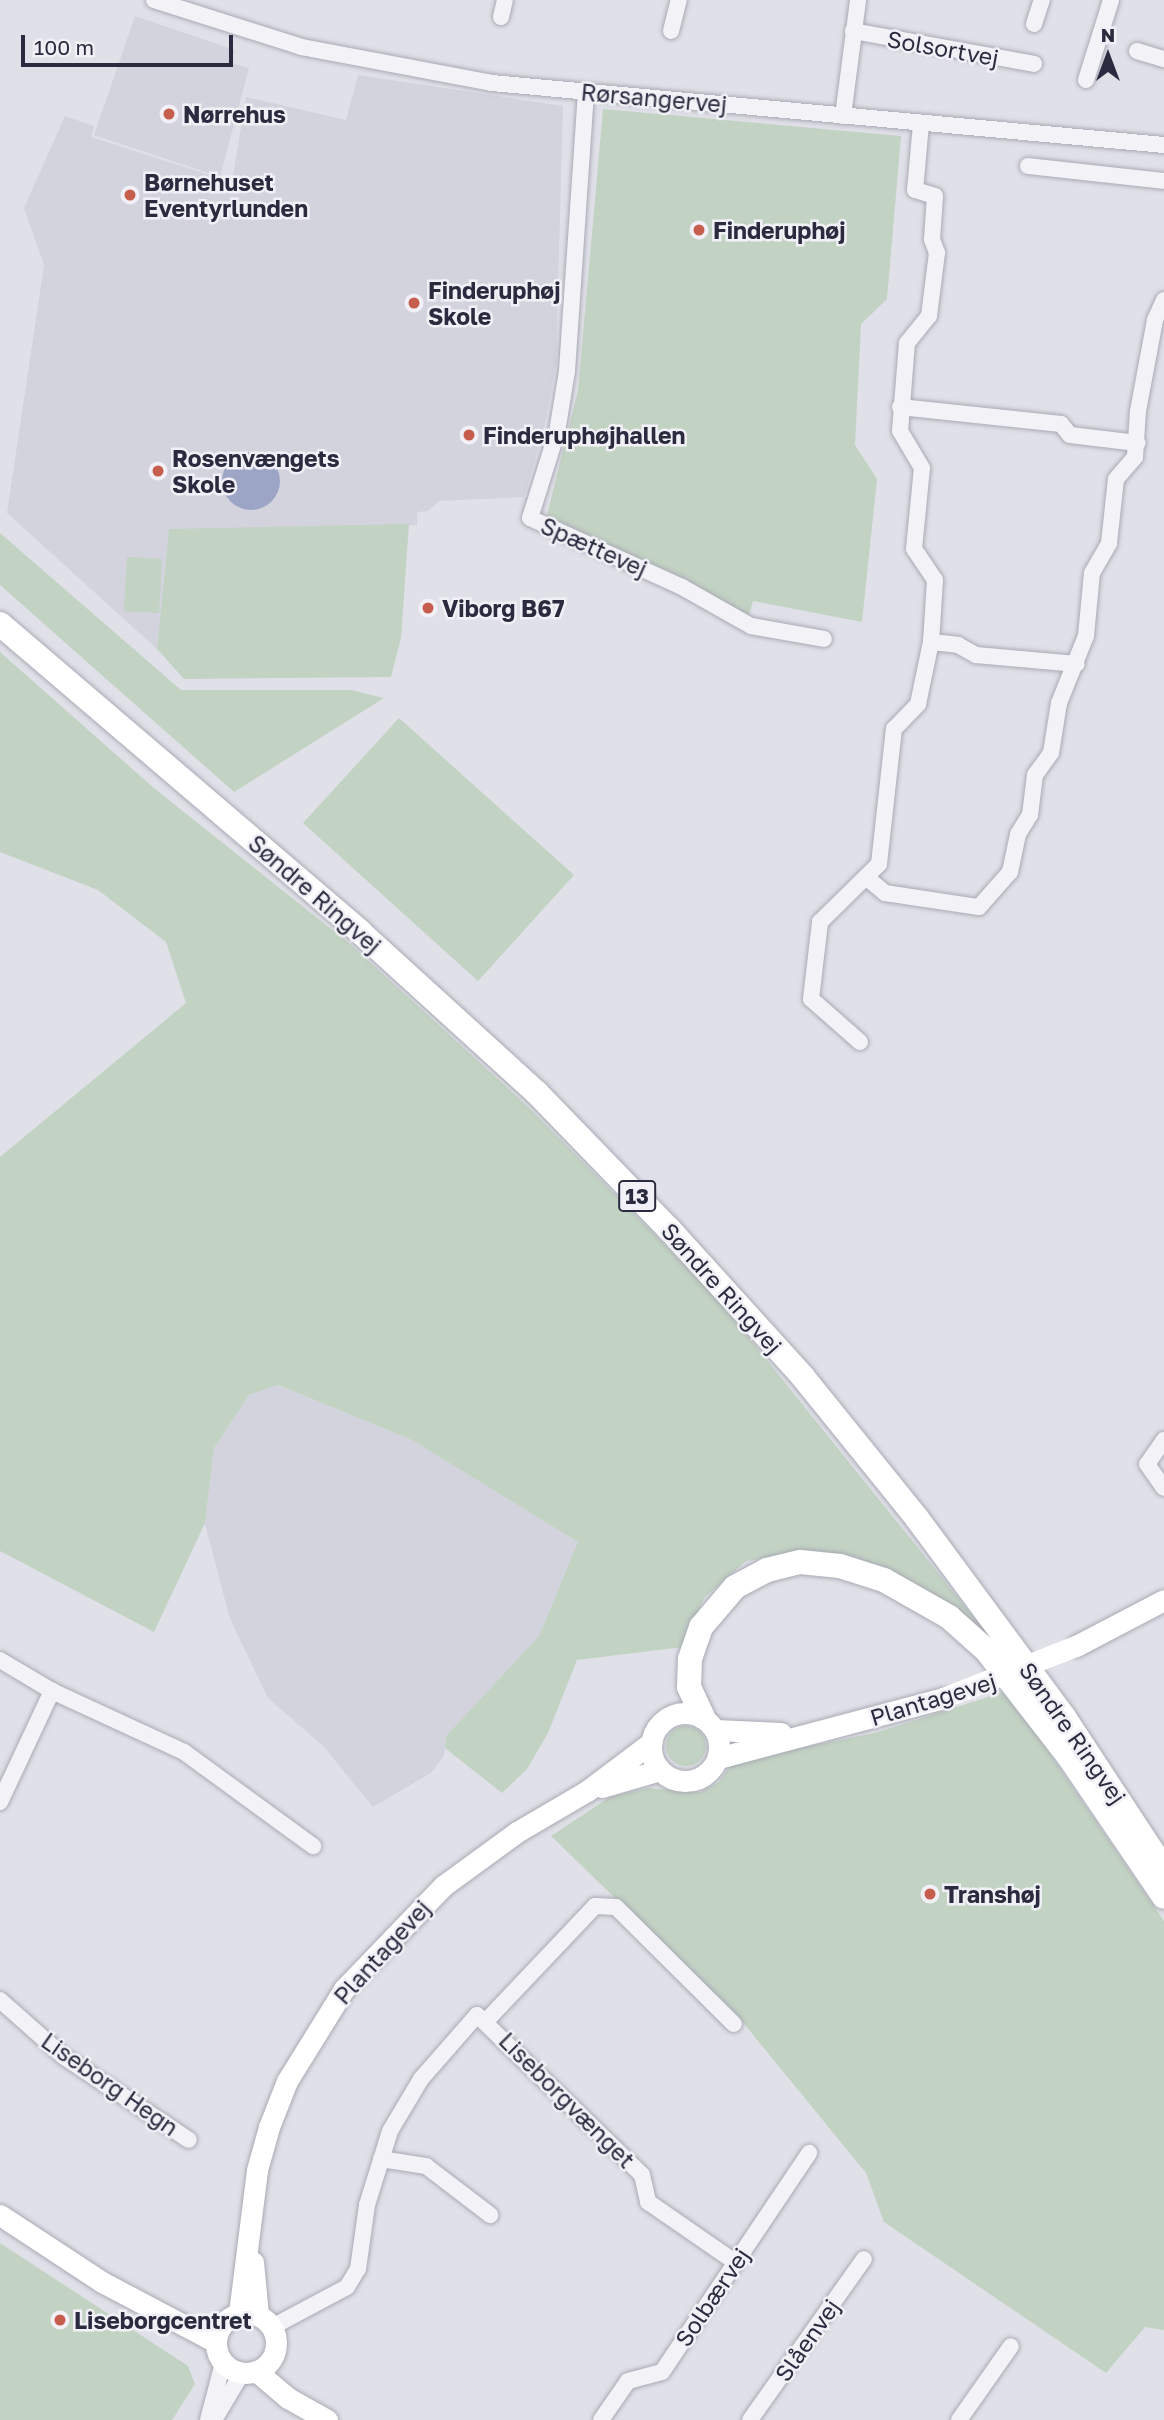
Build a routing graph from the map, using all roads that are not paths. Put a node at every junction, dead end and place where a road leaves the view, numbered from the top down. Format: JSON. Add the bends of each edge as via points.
{"nodes":[{"id":1,"x":154,"y":0,"type":"edge"},
{"id":2,"x":505,"y":0,"type":"edge"},
{"id":3,"x":679,"y":0,"type":"edge"},
{"id":4,"x":858,"y":0,"type":"edge"},
{"id":5,"x":1042,"y":0,"type":"edge"},
{"id":6,"x":1111,"y":0,"type":"edge"},
{"id":7,"x":502,"y":17,"type":"dead end"},
{"id":8,"x":1034,"y":24,"type":"dead end"},
{"id":9,"x":671,"y":31,"type":"dead end"},
{"id":10,"x":853,"y":31,"type":"junction"},
{"id":11,"x":1137,"y":51,"type":"dead end"},
{"id":12,"x":1164,"y":59,"type":"edge"},
{"id":13,"x":1034,"y":64,"type":"dead end"},
{"id":14,"x":1086,"y":80,"type":"dead end"},
{"id":15,"x":586,"y":92,"type":"junction"},
{"id":16,"x":843,"y":116,"type":"junction"},
{"id":17,"x":921,"y":124,"type":"junction"},
{"id":18,"x":1164,"y":145,"type":"edge"},
{"id":19,"x":1028,"y":166,"type":"dead end"},
{"id":20,"x":1164,"y":181,"type":"edge"},
{"id":21,"x":1164,"y":300,"type":"edge"},
{"id":22,"x":900,"y":407,"type":"junction"},
{"id":23,"x":1138,"y":443,"type":"junction"},
{"id":24,"x":0,"y":624,"type":"edge"},
{"id":25,"x":824,"y":639,"type":"dead end"},
{"id":26,"x":931,"y":642,"type":"junction"},
{"id":27,"x":1077,"y":664,"type":"junction"},
{"id":28,"x":866,"y":877,"type":"junction"},
{"id":29,"x":860,"y":1042,"type":"dead end"},
{"id":30,"x":1164,"y":1440,"type":"edge"},
{"id":31,"x":1164,"y":1488,"type":"edge"},
{"id":32,"x":1164,"y":1600,"type":"edge"},
{"id":33,"x":0,"y":1660,"type":"edge"},
{"id":34,"x":52,"y":1691,"type":"junction"},
{"id":35,"x":709,"y":1724,"type":"junction"},
{"id":36,"x":811,"y":1732,"type":"junction"},
{"id":37,"x":652,"y":1742,"type":"junction"},
{"id":38,"x":718,"y":1758,"type":"junction"},
{"id":39,"x":660,"y":1770,"type":"junction"},
{"id":40,"x":587,"y":1791,"type":"junction"},
{"id":41,"x":0,"y":1802,"type":"edge"},
{"id":42,"x":313,"y":1846,"type":"dead end"},
{"id":43,"x":1164,"y":1868,"type":"edge"},
{"id":44,"x":1164,"y":1897,"type":"edge"},
{"id":45,"x":0,"y":2000,"type":"edge"},
{"id":46,"x":487,"y":2020,"type":"junction"},
{"id":47,"x":734,"y":2024,"type":"dead end"},
{"id":48,"x":189,"y":2140,"type":"dead end"},
{"id":49,"x":809,"y":2153,"type":"dead end"},
{"id":50,"x":381,"y":2159,"type":"junction"},
{"id":51,"x":0,"y":2215,"type":"edge"},
{"id":52,"x":490,"y":2215,"type":"dead end"},
{"id":53,"x":863,"y":2259,"type":"dead end"},
{"id":54,"x":735,"y":2262,"type":"junction"},
{"id":55,"x":242,"y":2324,"type":"junction"},
{"id":56,"x":1012,"y":2346,"type":"dead end"},
{"id":57,"x":272,"y":2357,"type":"junction"},
{"id":58,"x":240,"y":2369,"type":"junction"},
{"id":59,"x":301,"y":2402,"type":"junction"},
{"id":60,"x":208,"y":2420,"type":"edge"},
{"id":61,"x":214,"y":2420,"type":"edge"},
{"id":62,"x":327,"y":2420,"type":"edge"},
{"id":63,"x":601,"y":2420,"type":"edge"},
{"id":64,"x":750,"y":2420,"type":"edge"},
{"id":65,"x":959,"y":2420,"type":"edge"}],
"edges":[{"from":1,"to":15,"type":"street","name":"Rørsangervej","via":[[302,47],[492,83]]},
{"from":2,"to":7,"type":"street"},
{"from":3,"to":9,"type":"street"},
{"from":4,"to":10,"type":"street"},
{"from":5,"to":8,"type":"street"},
{"from":6,"to":14,"type":"street"},
{"from":10,"to":13,"type":"street","name":"Solsortvej"},
{"from":10,"to":16,"type":"street"},
{"from":11,"to":12,"type":"street"},
{"from":15,"to":16,"type":"street","name":"Rørsangervej"},
{"from":15,"to":25,"type":"street","name":"Spættevej","via":[[567,371],[557,432],[530,519],[681,587],[751,626]]},
{"from":16,"to":17,"type":"street","name":"Rørsangervej"},
{"from":17,"to":18,"type":"street","name":"Rørsangervej"},
{"from":17,"to":22,"type":"street","via":[[915,190],[934,196],[932,239],[937,253],[929,317],[907,344]]},
{"from":19,"to":20,"type":"street"},
{"from":21,"to":23,"type":"street","via":[[1155,320],[1138,411]]},
{"from":22,"to":23,"type":"street","via":[[1061,424],[1070,435]]},
{"from":22,"to":26,"type":"street","via":[[900,431],[922,468],[914,550],[935,580]]},
{"from":23,"to":27,"type":"street","via":[[1135,457],[1116,480],[1109,543],[1092,573],[1086,636]]},
{"from":24,"to":43,"type":"main road","name":"Søndre Ringvej","number":"13","via":[[360,932],[537,1093],[669,1229],[803,1377],[916,1517],[1064,1717]]},
{"from":26,"to":27,"type":"street","via":[[958,645],[976,655]]},
{"from":26,"to":28,"type":"street","via":[[918,704],[894,729],[879,864]]},
{"from":27,"to":28,"type":"street","via":[[1059,703],[1051,753],[1035,775],[1030,815],[1017,834],[1010,872],[979,907],[885,893]]},
{"from":28,"to":29,"type":"street","via":[[820,922],[811,999]]},
{"from":30,"to":31,"type":"street","via":[[1147,1464]]},
{"from":32,"to":36,"type":"street","name":"Plantagevej","bridge":true,"via":[[1076,1646],[943,1698]]},
{"from":33,"to":34,"type":"street"},
{"from":34,"to":41,"type":"street"},
{"from":34,"to":42,"type":"street","via":[[184,1752]]},
{"from":35,"to":36,"type":"street","name":"Plantagevej"},
{"from":35,"to":37,"type":"street","via":[[681,1713],[667,1718]]},
{"from":35,"to":38,"type":"street"},
{"from":35,"to":44,"type":"main road","via":[[689,1687],[690,1659],[701,1627],[735,1587],[767,1570],[800,1562],[841,1566],[884,1580],[949,1617],[986,1650],[1069,1757]]},
{"from":36,"to":38,"type":"street","name":"Plantagevej"},
{"from":37,"to":39,"type":"street"},
{"from":37,"to":40,"type":"street","name":"Plantagevej"},
{"from":38,"to":39,"type":"street","via":[[708,1772],[692,1780],[675,1779]]},
{"from":39,"to":40,"type":"street","name":"Plantagevej"},
{"from":40,"to":55,"type":"street","name":"Plantagevej","via":[[517,1832],[443,1886],[344,1989],[287,2081],[257,2170]]},
{"from":45,"to":48,"type":"street","name":"Liseborg Hegn","via":[[64,2056]]},
{"from":46,"to":47,"type":"street","name":"Liseborgvænget","via":[[595,1906],[616,1907]]},
{"from":46,"to":50,"type":"street","name":"Liseborgvænget","via":[[477,2015],[421,2079],[390,2131]]},
{"from":46,"to":54,"type":"street","name":"Liseborgvænget","via":[[642,2175],[648,2202]]},
{"from":49,"to":54,"type":"street","name":"Solbærvej"},
{"from":50,"to":52,"type":"street","via":[[426,2166]]},
{"from":50,"to":55,"type":"street","name":"Liseborgvænget","via":[[358,2269],[346,2287]]},
{"from":51,"to":55,"type":"street","via":[[102,2283],[148,2302]]},
{"from":53,"to":64,"type":"street","name":"Slåenvej"},
{"from":54,"to":63,"type":"street","name":"Solbærvej","via":[[662,2372],[628,2381]]},
{"from":55,"to":57,"type":"street","via":[[276,2347]]},
{"from":55,"to":58,"type":"street"},
{"from":56,"to":65,"type":"street"},
{"from":57,"to":58,"type":"street"},
{"from":57,"to":59,"type":"street"},
{"from":58,"to":59,"type":"street"},
{"from":58,"to":60,"type":"street"},
{"from":58,"to":61,"type":"street"},
{"from":59,"to":62,"type":"street"}]}
